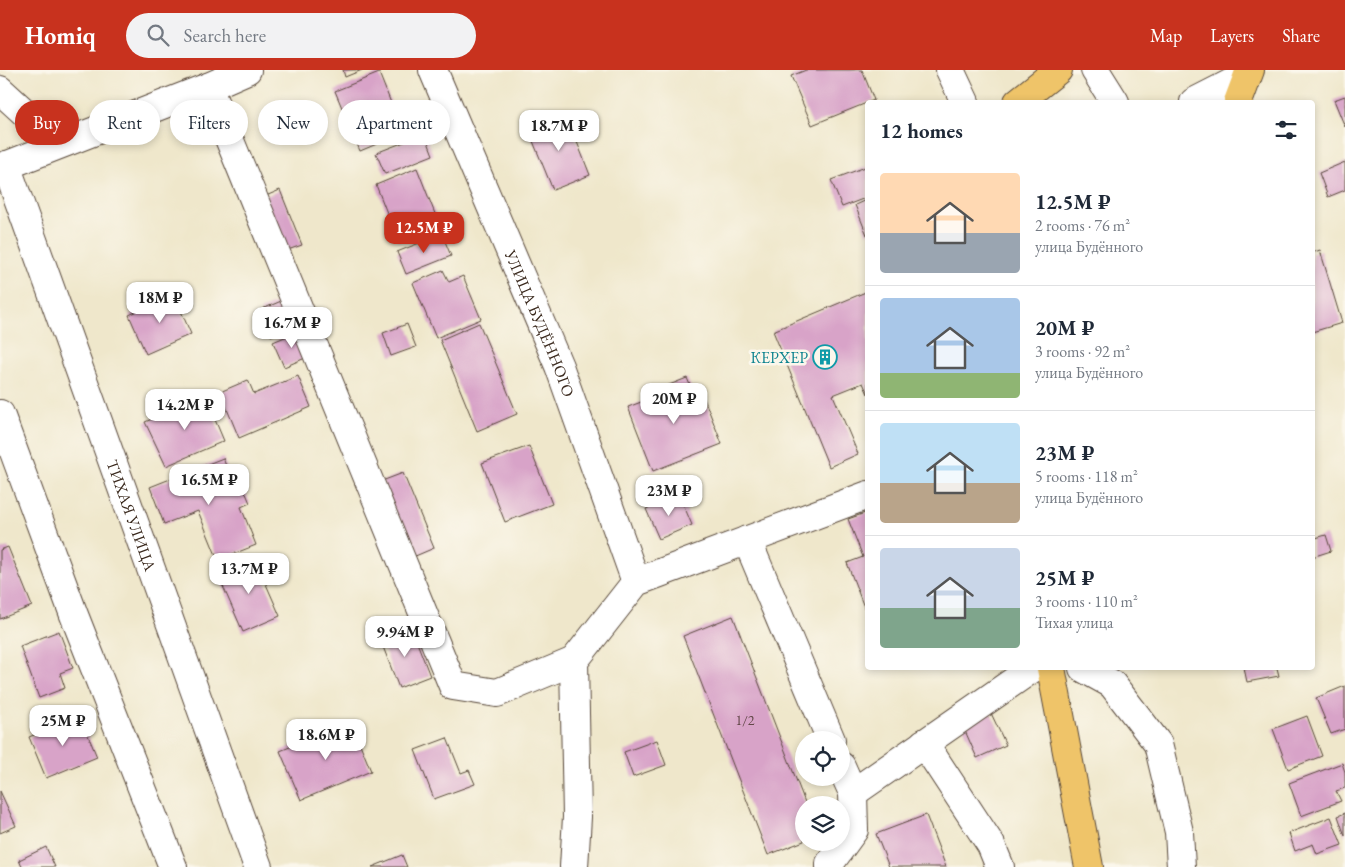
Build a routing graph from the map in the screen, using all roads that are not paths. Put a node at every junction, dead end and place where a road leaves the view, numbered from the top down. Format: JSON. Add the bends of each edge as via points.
{"nodes":[{"id":1,"x":247,"y":70,"type":"edge"},
{"id":2,"x":433,"y":70,"type":"edge"},
{"id":3,"x":950,"y":70,"type":"edge"},
{"id":4,"x":1055,"y":70,"type":"edge"},
{"id":5,"x":1095,"y":70,"type":"edge"},
{"id":6,"x":1249,"y":73,"type":"edge"},
{"id":7,"x":208,"y":87,"type":"junction"},
{"id":8,"x":0,"y":90,"type":"edge"},
{"id":9,"x":964,"y":100,"type":"edge"},
{"id":10,"x":1020,"y":100,"type":"edge"},
{"id":11,"x":1114,"y":100,"type":"edge"},
{"id":12,"x":1198,"y":100,"type":"edge"},
{"id":13,"x":1239,"y":100,"type":"edge"},
{"id":14,"x":15,"y":104,"type":"edge"},
{"id":15,"x":79,"y":136,"type":"edge"},
{"id":16,"x":57,"y":145,"type":"edge"},
{"id":17,"x":3,"y":167,"type":"edge"},
{"id":18,"x":0,"y":414,"type":"edge"},
{"id":19,"x":865,"y":496,"type":"edge"},
{"id":20,"x":747,"y":540,"type":"junction"},
{"id":21,"x":636,"y":582,"type":"junction"},
{"id":22,"x":574,"y":661,"type":"junction"},
{"id":23,"x":1030,"y":670,"type":"edge"},
{"id":24,"x":1051,"y":670,"type":"edge"},
{"id":25,"x":1087,"y":670,"type":"edge"},
{"id":26,"x":827,"y":731,"type":"edge"},
{"id":27,"x":924,"y":743,"type":"junction"},
{"id":28,"x":850,"y":786,"type":"edge"},
{"id":29,"x":853,"y":793,"type":"junction"},
{"id":30,"x":1186,"y":863,"type":"edge"},
{"id":31,"x":173,"y":867,"type":"edge"},
{"id":32,"x":258,"y":867,"type":"edge"},
{"id":33,"x":574,"y":867,"type":"edge"},
{"id":34,"x":830,"y":867,"type":"edge"},
{"id":35,"x":1000,"y":867,"type":"edge"},
{"id":36,"x":1089,"y":867,"type":"edge"}],
"edges":[{"from":1,"to":7,"type":"street"},
{"from":2,"to":21,"type":"street","name":"УЛИЦА БУДЁННОГО","via":[[559,366]]},
{"from":3,"to":9,"type":"street"},
{"from":4,"to":10,"type":"main road"},
{"from":5,"to":11,"type":"street"},
{"from":6,"to":12,"type":"street"},
{"from":6,"to":13,"type":"main road"},
{"from":7,"to":15,"type":"street"},
{"from":7,"to":22,"type":"street","via":[[453,686],[497,693]]},
{"from":8,"to":14,"type":"street"},
{"from":16,"to":17,"type":"street"},
{"from":17,"to":32,"type":"street","name":"ТИХАЯ УЛИЦА"},
{"from":18,"to":31,"type":"street","via":[[74,615]]},
{"from":19,"to":20,"type":"street"},
{"from":20,"to":21,"type":"street"},
{"from":20,"to":26,"type":"street"},
{"from":21,"to":22,"type":"street"},
{"from":22,"to":33,"type":"street","via":[[577,817]]},
{"from":23,"to":27,"type":"street"},
{"from":24,"to":36,"type":"main road"},
{"from":25,"to":30,"type":"street","via":[[1112,684],[1158,744]]},
{"from":27,"to":29,"type":"street"},
{"from":27,"to":35,"type":"street","via":[[992,845]]},
{"from":28,"to":29,"type":"street"},
{"from":29,"to":34,"type":"street","via":[[854,830]]}]}
